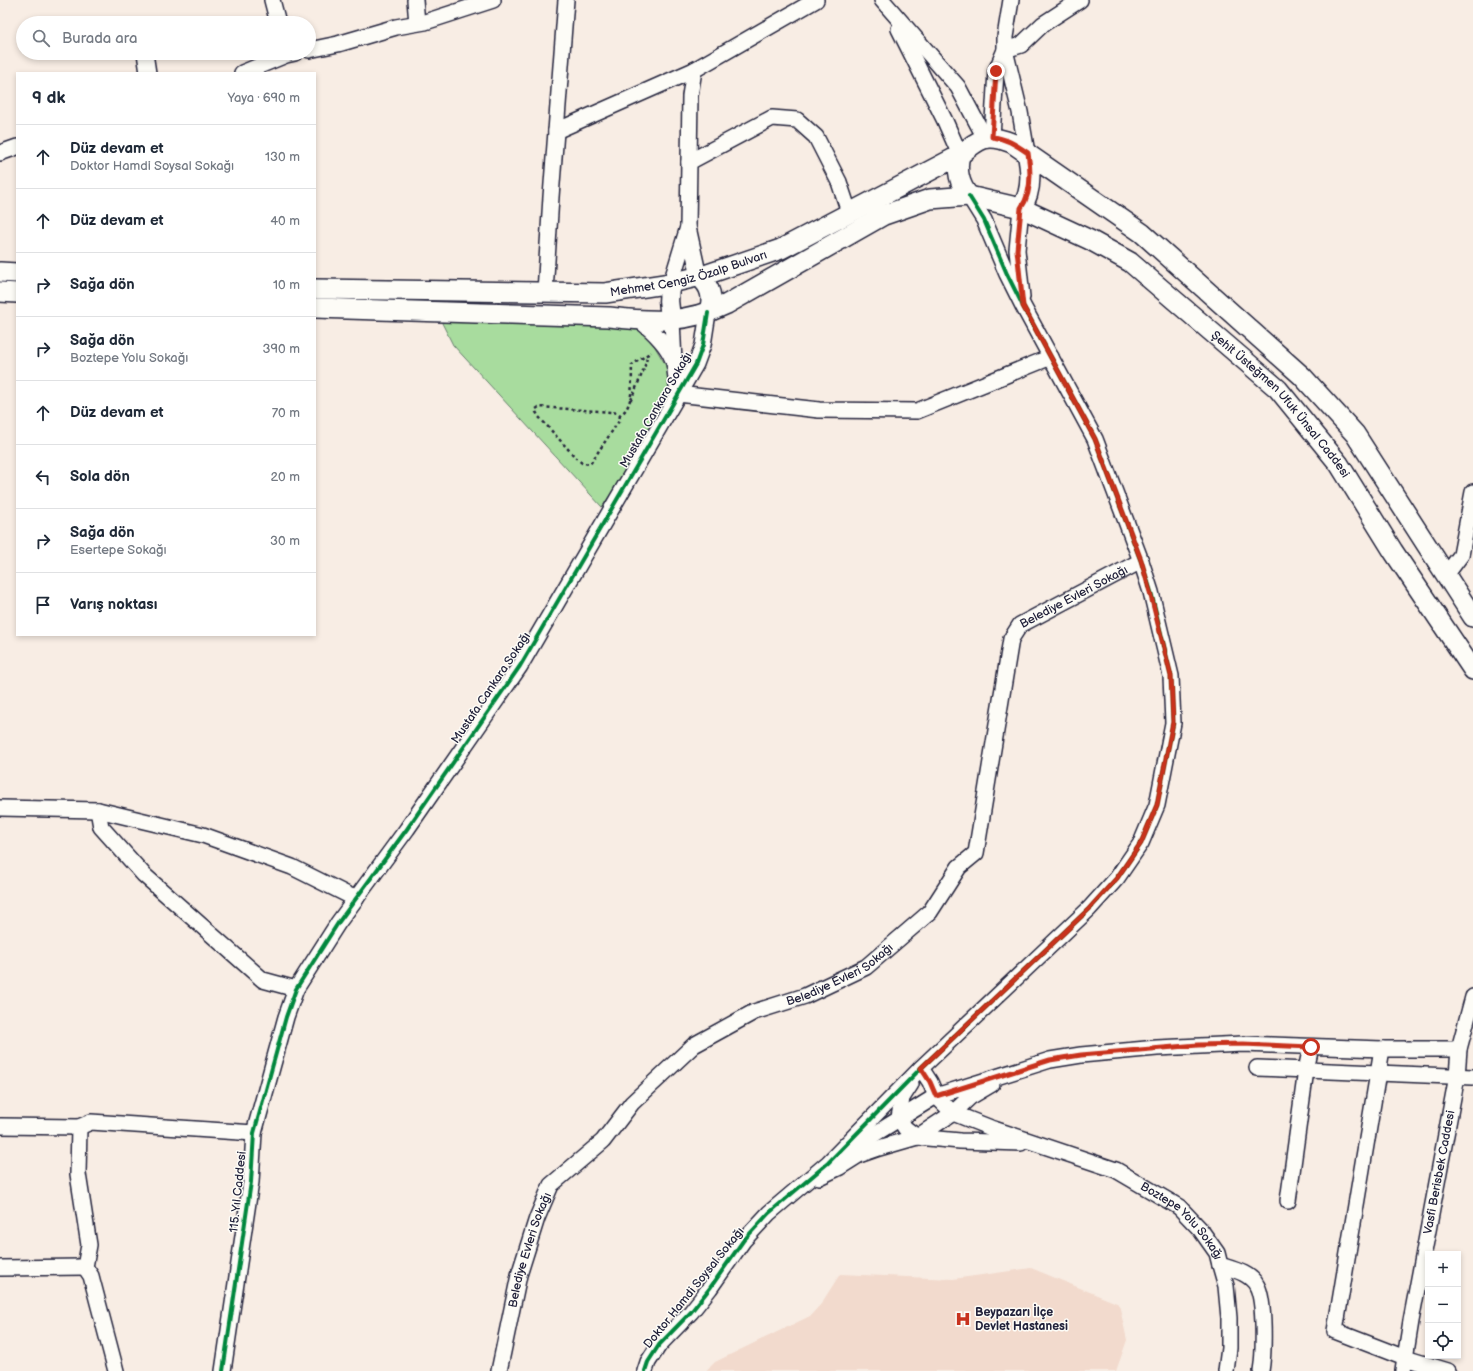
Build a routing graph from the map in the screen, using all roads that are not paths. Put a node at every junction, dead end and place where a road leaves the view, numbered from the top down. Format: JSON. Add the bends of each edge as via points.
{"nodes":[{"id":1,"x":272,"y":0,"type":"edge"},
{"id":2,"x":415,"y":0,"type":"edge"},
{"id":3,"x":493,"y":0,"type":"edge"},
{"id":4,"x":566,"y":0,"type":"edge"},
{"id":5,"x":816,"y":0,"type":"edge"},
{"id":6,"x":1011,"y":0,"type":"edge"},
{"id":7,"x":1080,"y":0,"type":"edge"},
{"id":8,"x":886,"y":5,"type":"edge"},
{"id":9,"x":276,"y":16,"type":"edge"},
{"id":10,"x":417,"y":23,"type":"junction"},
{"id":11,"x":316,"y":49,"type":"edge"},
{"id":12,"x":1005,"y":50,"type":"junction"},
{"id":13,"x":146,"y":60,"type":"edge"},
{"id":14,"x":274,"y":60,"type":"edge"},
{"id":15,"x":694,"y":70,"type":"junction"},
{"id":16,"x":148,"y":72,"type":"edge"},
{"id":17,"x":244,"y":72,"type":"edge"},
{"id":18,"x":556,"y":131,"type":"junction"},
{"id":19,"x":988,"y":138,"type":"junction"},
{"id":20,"x":16,"y":147,"type":"edge"},
{"id":21,"x":0,"y":153,"type":"edge"},
{"id":22,"x":1028,"y":153,"type":"junction"},
{"id":23,"x":960,"y":155,"type":"junction"},
{"id":24,"x":689,"y":162,"type":"junction"},
{"id":25,"x":969,"y":196,"type":"junction"},
{"id":26,"x":1021,"y":208,"type":"junction"},
{"id":27,"x":849,"y":212,"type":"junction"},
{"id":28,"x":688,"y":227,"type":"junction"},
{"id":29,"x":0,"y":272,"type":"edge"},
{"id":30,"x":16,"y":273,"type":"edge"},
{"id":31,"x":699,"y":277,"type":"junction"},
{"id":32,"x":671,"y":283,"type":"junction"},
{"id":33,"x":316,"y":289,"type":"edge"},
{"id":34,"x":0,"y":292,"type":"edge"},
{"id":35,"x":545,"y":292,"type":"junction"},
{"id":36,"x":16,"y":293,"type":"edge"},
{"id":37,"x":1023,"y":306,"type":"junction"},
{"id":38,"x":316,"y":308,"type":"edge"},
{"id":39,"x":708,"y":313,"type":"junction"},
{"id":40,"x":639,"y":320,"type":"junction"},
{"id":41,"x":672,"y":320,"type":"junction"},
{"id":42,"x":1051,"y":357,"type":"junction"},
{"id":43,"x":674,"y":362,"type":"junction"},
{"id":44,"x":678,"y":394,"type":"junction"},
{"id":45,"x":1473,"y":492,"type":"edge"},
{"id":46,"x":1141,"y":560,"type":"junction"},
{"id":47,"x":1446,"y":575,"type":"junction"},
{"id":48,"x":1473,"y":617,"type":"edge"},
{"id":49,"x":1473,"y":670,"type":"edge"},
{"id":50,"x":0,"y":808,"type":"edge"},
{"id":51,"x":98,"y":810,"type":"junction"},
{"id":52,"x":356,"y":899,"type":"junction"},
{"id":53,"x":296,"y":989,"type":"junction"},
{"id":54,"x":1473,"y":997,"type":"edge"},
{"id":55,"x":286,"y":1018,"type":"joint"},
{"id":56,"x":1311,"y":1047,"type":"junction"},
{"id":57,"x":1382,"y":1049,"type":"junction"},
{"id":58,"x":1460,"y":1049,"type":"junction"},
{"id":59,"x":921,"y":1068,"type":"junction"},
{"id":60,"x":1257,"y":1068,"type":"dead end"},
{"id":61,"x":1015,"y":1070,"type":"junction"},
{"id":62,"x":1306,"y":1070,"type":"junction"},
{"id":63,"x":1378,"y":1074,"type":"junction"},
{"id":64,"x":1457,"y":1076,"type":"junction"},
{"id":65,"x":1473,"y":1078,"type":"edge"},
{"id":66,"x":936,"y":1096,"type":"junction"},
{"id":67,"x":953,"y":1113,"type":"junction"},
{"id":68,"x":899,"y":1118,"type":"junction"},
{"id":69,"x":0,"y":1126,"type":"edge"},
{"id":70,"x":79,"y":1127,"type":"junction"},
{"id":71,"x":254,"y":1133,"type":"junction"},
{"id":72,"x":917,"y":1137,"type":"junction"},
{"id":73,"x":1037,"y":1143,"type":"junction"},
{"id":74,"x":828,"y":1163,"type":"junction"},
{"id":75,"x":798,"y":1187,"type":"junction"},
{"id":76,"x":1288,"y":1201,"type":"dead end"},
{"id":77,"x":1220,"y":1265,"type":"junction"},
{"id":78,"x":86,"y":1267,"type":"junction"},
{"id":79,"x":0,"y":1268,"type":"edge"},
{"id":80,"x":1404,"y":1365,"type":"edge"},
{"id":81,"x":116,"y":1371,"type":"edge"},
{"id":82,"x":223,"y":1371,"type":"edge"},
{"id":83,"x":499,"y":1371,"type":"edge"},
{"id":84,"x":645,"y":1371,"type":"edge"},
{"id":85,"x":1226,"y":1371,"type":"edge"},
{"id":86,"x":1261,"y":1371,"type":"edge"},
{"id":87,"x":1448,"y":1371,"type":"edge"}],
"edges":[{"from":1,"to":9,"type":"street"},
{"from":2,"to":10,"type":"street"},
{"from":3,"to":10,"type":"street"},
{"from":4,"to":18,"type":"street"},
{"from":5,"to":15,"type":"street"},
{"from":6,"to":12,"type":"street"},
{"from":7,"to":12,"type":"street","via":[[1043,24],[1022,45]]},
{"from":8,"to":19,"type":"street","via":[[958,87]]},
{"from":8,"to":23,"type":"street"},
{"from":10,"to":11,"type":"street"},
{"from":12,"to":19,"type":"street","via":[[996,71]]},
{"from":12,"to":22,"type":"street"},
{"from":13,"to":16,"type":"street"},
{"from":14,"to":17,"type":"street"},
{"from":15,"to":18,"type":"street"},
{"from":15,"to":24,"type":"street","via":[[690,96]]},
{"from":18,"to":35,"type":"street"},
{"from":19,"to":22,"type":"main road","via":[[1000,138]]},
{"from":19,"to":23,"type":"main road","name":"Mehmet Cengiz Özalp Bulvarı","via":[[976,142]]},
{"from":20,"to":21,"type":"street"},
{"from":22,"to":26,"type":"main road","via":[[1030,182]]},
{"from":22,"to":47,"type":"main road","via":[[1142,234],[1302,376],[1355,434]]},
{"from":23,"to":25,"type":"main road","via":[[959,178]]},
{"from":23,"to":27,"type":"main road","name":"Mehmet Cengiz Özalp Bulvarı"},
{"from":24,"to":27,"type":"street","via":[[772,118],[797,120],[816,137],[840,182]]},
{"from":24,"to":28,"type":"street"},
{"from":25,"to":26,"type":"main road","name":"Mehmet Cengiz Özalp Bulvarı"},
{"from":25,"to":37,"type":"street","via":[[984,220]]},
{"from":25,"to":39,"type":"main road","name":"Mehmet Cengiz Özalp Bulvarı","via":[[930,199],[884,215]]},
{"from":26,"to":37,"type":"street","via":[[1017,250]]},
{"from":26,"to":49,"type":"main road","name":"Şehit Üsteğmen Ufuk Ünsal Caddesi","via":[[1130,262],[1278,390],[1339,464]]},
{"from":27,"to":31,"type":"main road","name":"Mehmet Cengiz Özalp Bulvarı","via":[[781,249]]},
{"from":28,"to":31,"type":"street"},
{"from":28,"to":32,"type":"street"},
{"from":29,"to":30,"type":"main road"},
{"from":31,"to":32,"type":"main road","name":"Mehmet Cengiz Özalp Bulvarı"},
{"from":31,"to":39,"type":"main road","via":[[706,283],[710,292],[712,302]]},
{"from":32,"to":35,"type":"main road","name":"Mehmet Cengiz Özalp Bulvarı","via":[[605,294]]},
{"from":32,"to":41,"type":"main road","via":[[668,303]]},
{"from":33,"to":35,"type":"main road","name":"Mehmet Cengiz Özalp Bulvarı"},
{"from":34,"to":36,"type":"main road"},
{"from":37,"to":42,"type":"street"},
{"from":38,"to":40,"type":"main road","name":"Mehmet Cengiz Özalp Bulvarı"},
{"from":39,"to":41,"type":"main road","name":"Mehmet Cengiz Özalp Bulvarı"},
{"from":39,"to":44,"type":"street","name":"Mustafa Cankara Sokağı","via":[[703,345],[696,364]]},
{"from":40,"to":41,"type":"main road","name":"Mehmet Cengiz Özalp Bulvarı"},
{"from":40,"to":43,"type":"street","name":"Mustafa Cankara Sokağı","via":[[662,342]]},
{"from":41,"to":43,"type":"street","name":"Mustafa Cankara Sokağı"},
{"from":42,"to":44,"type":"street","via":[[917,411],[818,410]]},
{"from":42,"to":46,"type":"street","via":[[1095,439]]},
{"from":43,"to":44,"type":"street","name":"Mustafa Cankara Sokağı"},
{"from":44,"to":52,"type":"street","name":"Mustafa Cankara Sokağı","via":[[520,666]]},
{"from":45,"to":47,"type":"street","via":[[1461,555]]},
{"from":46,"to":59,"type":"street","via":[[1171,676],[1173,722],[1157,805],[1141,843],[1117,878],[1089,909]]},
{"from":46,"to":83,"type":"street","name":"Belediye Evleri Sokağı","via":[[1020,625],[1011,639],[976,854],[959,867],[930,912],[866,967],[804,996],[754,1012],[694,1045],[632,1103],[603,1140],[552,1185],[537,1218],[519,1275]]},
{"from":47,"to":48,"type":"main road"},
{"from":50,"to":51,"type":"street"},
{"from":51,"to":52,"type":"street","via":[[203,835],[292,867]]},
{"from":51,"to":53,"type":"street","via":[[102,827],[144,875],[263,980]]},
{"from":52,"to":53,"type":"street","name":"Mustafa Cankara Sokağı"},
{"from":53,"to":55,"type":"street","name":"Mustafa Cankara Sokağı"},
{"from":54,"to":58,"type":"street","name":"Vasfi Berisbek Caddesi"},
{"from":55,"to":71,"type":"street","name":"115. Yıl Caddesi"},
{"from":56,"to":57,"type":"street"},
{"from":56,"to":61,"type":"street","via":[[1228,1045],[1118,1051],[1050,1060]]},
{"from":56,"to":62,"type":"street"},
{"from":57,"to":58,"type":"street"},
{"from":57,"to":63,"type":"street"},
{"from":58,"to":64,"type":"street","name":"Vasfi Berisbek Caddesi"},
{"from":59,"to":66,"type":"street"},
{"from":59,"to":68,"type":"street","via":[[902,1098]]},
{"from":59,"to":74,"type":"street"},
{"from":60,"to":62,"type":"street"},
{"from":61,"to":66,"type":"street"},
{"from":61,"to":67,"type":"street","via":[[970,1097]]},
{"from":62,"to":63,"type":"street"},
{"from":62,"to":76,"type":"street"},
{"from":63,"to":64,"type":"street"},
{"from":63,"to":80,"type":"street","via":[[1335,1331]]},
{"from":64,"to":65,"type":"street"},
{"from":64,"to":80,"type":"street","name":"Vasfi Berisbek Caddesi"},
{"from":66,"to":67,"type":"street"},
{"from":66,"to":68,"type":"street"},
{"from":67,"to":72,"type":"street"},
{"from":67,"to":73,"type":"street","name":"Boztepe Yolu Sokağı"},
{"from":68,"to":72,"type":"street","via":[[905,1128]]},
{"from":68,"to":74,"type":"street"},
{"from":69,"to":70,"type":"street"},
{"from":70,"to":71,"type":"street","via":[[92,1122]]},
{"from":70,"to":78,"type":"street","via":[[78,1174],[89,1245]]},
{"from":71,"to":82,"type":"street","name":"115. Yıl Caddesi","via":[[251,1182]]},
{"from":72,"to":73,"type":"street"},
{"from":72,"to":75,"type":"street","via":[[859,1155]]},
{"from":73,"to":77,"type":"street","name":"Boztepe Yolu Sokağı","via":[[1116,1170],[1179,1207],[1200,1229],[1217,1253]]},
{"from":74,"to":75,"type":"street"},
{"from":75,"to":84,"type":"street","name":"Doktor Hamdi Soysal Sokağı","via":[[768,1213],[743,1241],[691,1312],[659,1345]]},
{"from":77,"to":85,"type":"street","name":"Boztepe Yolu Sokağı","via":[[1226,1286],[1229,1318]]},
{"from":77,"to":86,"type":"street","via":[[1242,1272],[1257,1285],[1262,1304]]},
{"from":78,"to":79,"type":"street"},
{"from":78,"to":81,"type":"street","via":[[91,1276]]},
{"from":80,"to":87,"type":"street"}]}
